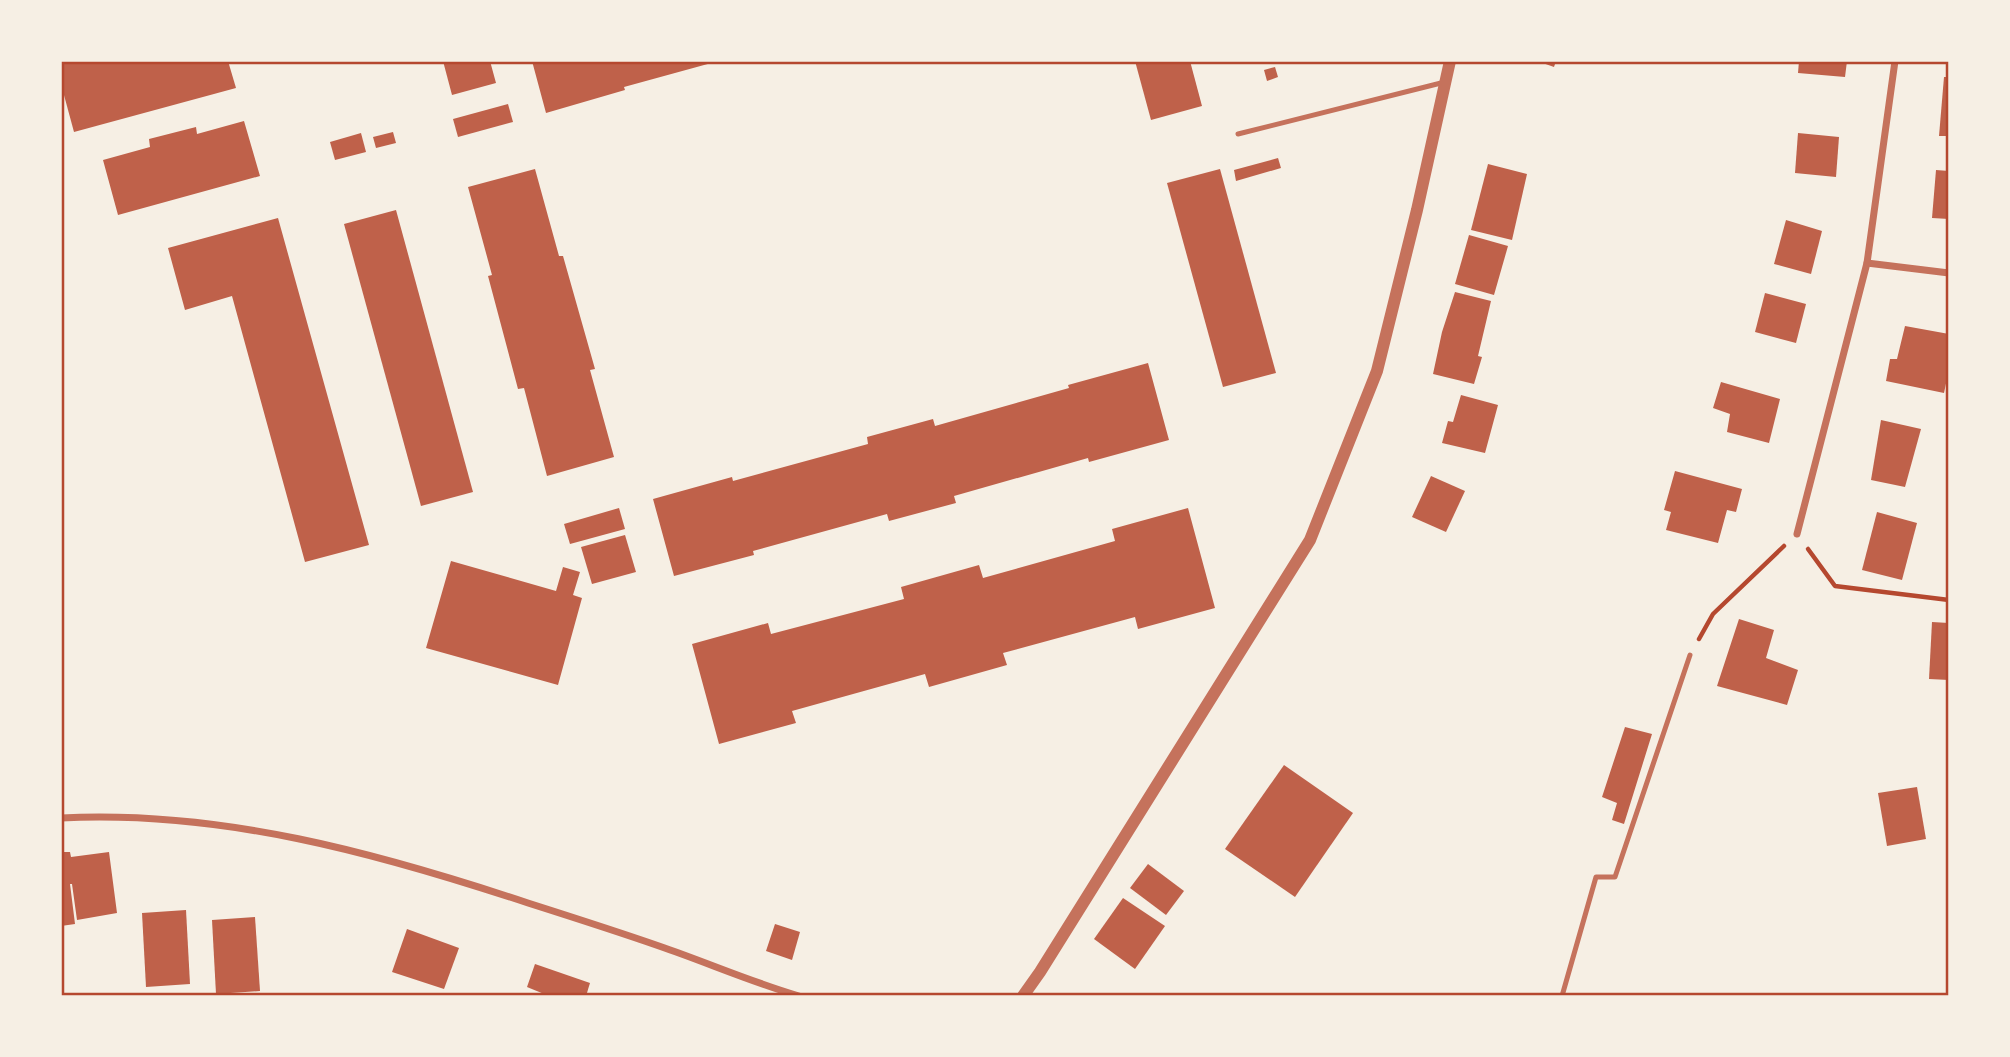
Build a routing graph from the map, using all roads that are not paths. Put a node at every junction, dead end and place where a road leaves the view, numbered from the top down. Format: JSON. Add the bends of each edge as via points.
{"nodes":[{"id":1,"x":1450,"y":61,"type":"edge"},
{"id":2,"x":1895,"y":61,"type":"edge"},
{"id":3,"x":1446,"y":82,"type":"junction"},
{"id":4,"x":1238,"y":134,"type":"dead end"},
{"id":5,"x":1867,"y":263,"type":"junction"},
{"id":6,"x":1949,"y":273,"type":"edge"},
{"id":7,"x":1797,"y":534,"type":"road end"},
{"id":8,"x":1690,"y":655,"type":"road end"},
{"id":9,"x":61,"y":818,"type":"edge"},
{"id":10,"x":766,"y":986,"type":"junction"},
{"id":11,"x":781,"y":996,"type":"edge"},
{"id":12,"x":799,"y":996,"type":"edge"},
{"id":13,"x":1023,"y":996,"type":"edge"},
{"id":14,"x":1562,"y":996,"type":"edge"}],
"edges":[{"from":1,"to":3,"type":"street"},
{"from":2,"to":5,"type":"street"},
{"from":3,"to":4,"type":"lane"},
{"from":3,"to":13,"type":"street","via":[[1377,371],[1310,540]]},
{"from":5,"to":6,"type":"street"},
{"from":5,"to":7,"type":"street"},
{"from":8,"to":14,"type":"lane","via":[[1615,877],[1596,877]]},
{"from":9,"to":10,"type":"street","via":[[185,820],[285,834],[437,873]]},
{"from":10,"to":11,"type":"street"},
{"from":10,"to":12,"type":"street"}]}
